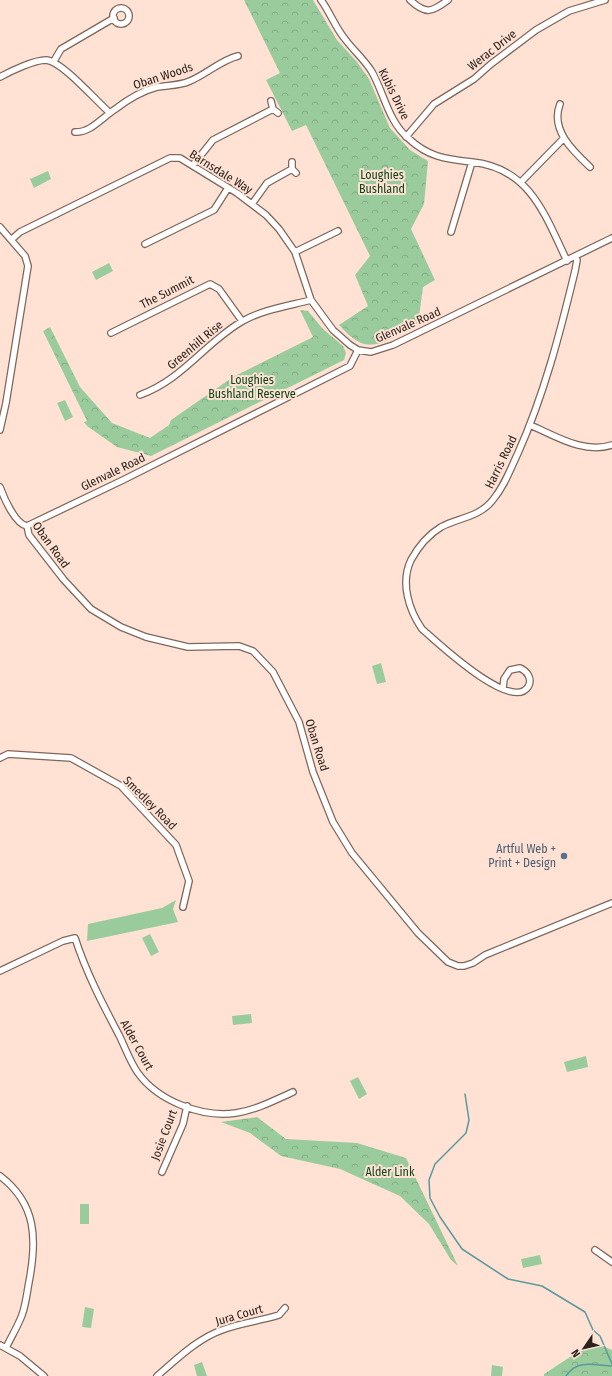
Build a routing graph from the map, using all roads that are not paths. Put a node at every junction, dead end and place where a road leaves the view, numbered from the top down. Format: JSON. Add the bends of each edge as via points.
{"nodes":[{"id":1,"x":321,"y":0,"type":"edge"},
{"id":2,"x":410,"y":0,"type":"edge"},
{"id":3,"x":448,"y":0,"type":"edge"},
{"id":4,"x":605,"y":0,"type":"edge"},
{"id":5,"x":591,"y":2,"type":"edge"},
{"id":6,"x":114,"y":18,"type":"dead end"},
{"id":7,"x":238,"y":56,"type":"dead end"},
{"id":8,"x":54,"y":61,"type":"junction"},
{"id":9,"x":0,"y":77,"type":"edge"},
{"id":10,"x":271,"y":101,"type":"dead end"},
{"id":11,"x":560,"y":104,"type":"dead end"},
{"id":12,"x":272,"y":109,"type":"junction"},
{"id":13,"x":110,"y":113,"type":"junction"},
{"id":14,"x":278,"y":113,"type":"dead end"},
{"id":15,"x":75,"y":132,"type":"dead end"},
{"id":16,"x":406,"y":137,"type":"junction"},
{"id":17,"x":564,"y":138,"type":"junction"},
{"id":18,"x":292,"y":162,"type":"dead end"},
{"id":19,"x":472,"y":162,"type":"junction"},
{"id":20,"x":193,"y":165,"type":"junction"},
{"id":21,"x":590,"y":167,"type":"dead end"},
{"id":22,"x":522,"y":182,"type":"junction"},
{"id":23,"x":228,"y":188,"type":"junction"},
{"id":24,"x":252,"y":204,"type":"junction"},
{"id":25,"x":0,"y":227,"type":"edge"},
{"id":26,"x":339,"y":230,"type":"dead end"},
{"id":27,"x":451,"y":232,"type":"dead end"},
{"id":28,"x":612,"y":238,"type":"edge"},
{"id":29,"x":12,"y":239,"type":"junction"},
{"id":30,"x":146,"y":244,"type":"dead end"},
{"id":31,"x":295,"y":252,"type":"junction"},
{"id":32,"x":575,"y":257,"type":"junction"},
{"id":33,"x":566,"y":261,"type":"junction"},
{"id":34,"x":311,"y":300,"type":"junction"},
{"id":35,"x":242,"y":321,"type":"junction"},
{"id":36,"x":111,"y":333,"type":"dead end"},
{"id":37,"x":358,"y":350,"type":"junction"},
{"id":38,"x":140,"y":395,"type":"dead end"},
{"id":39,"x":530,"y":425,"type":"junction"},
{"id":40,"x":0,"y":430,"type":"edge"},
{"id":41,"x":612,"y":445,"type":"edge"},
{"id":42,"x":0,"y":488,"type":"edge"},
{"id":43,"x":27,"y":526,"type":"junction"},
{"id":44,"x":504,"y":689,"type":"junction"},
{"id":45,"x":0,"y":758,"type":"edge"},
{"id":46,"x":612,"y":903,"type":"edge"},
{"id":47,"x":183,"y":907,"type":"dead end"},
{"id":48,"x":0,"y":971,"type":"edge"},
{"id":49,"x":293,"y":1092,"type":"dead end"},
{"id":50,"x":187,"y":1106,"type":"junction"},
{"id":51,"x":162,"y":1172,"type":"dead end"},
{"id":52,"x":0,"y":1176,"type":"edge"},
{"id":53,"x":595,"y":1250,"type":"dead end"},
{"id":54,"x":612,"y":1262,"type":"edge"},
{"id":55,"x":285,"y":1308,"type":"dead end"},
{"id":56,"x":0,"y":1345,"type":"edge"},
{"id":57,"x":6,"y":1348,"type":"junction"},
{"id":58,"x":44,"y":1376,"type":"edge"},
{"id":59,"x":157,"y":1376,"type":"edge"}],
"edges":[{"from":1,"to":16,"type":"street","name":"Kubis Drive","via":[[344,38],[371,70],[390,113]]},
{"from":2,"to":3,"type":"street","via":[[422,10],[429,10],[436,9]]},
{"from":4,"to":5,"type":"street","name":"Werac Drive"},
{"from":5,"to":16,"type":"street","name":"Werac Drive","via":[[561,14],[536,30],[474,79],[434,104]]},
{"from":6,"to":8,"type":"street","via":[[61,49]]},
{"from":7,"to":13,"type":"street","name":"Oban Woods","via":[[190,81],[156,88],[134,96]]},
{"from":8,"to":9,"type":"street","via":[[37,62]]},
{"from":8,"to":13,"type":"street"},
{"from":10,"to":12,"type":"street"},
{"from":11,"to":17,"type":"street","via":[[557,111],[558,123]]},
{"from":12,"to":14,"type":"street"},
{"from":12,"to":20,"type":"street","via":[[213,140]]},
{"from":13,"to":15,"type":"street","name":"Oban Woods","via":[[90,128]]},
{"from":16,"to":19,"type":"street","name":"Kubis Drive","via":[[423,150],[442,159]]},
{"from":17,"to":21,"type":"street"},
{"from":17,"to":22,"type":"street"},
{"from":18,"to":24,"type":"street","via":[[294,171],[267,183]]},
{"from":19,"to":22,"type":"street","name":"Kubis Drive","via":[[503,170]]},
{"from":19,"to":27,"type":"street"},
{"from":20,"to":23,"type":"street","name":"Barnsdale Way"},
{"from":20,"to":29,"type":"street","name":"Barnsdale Way","via":[[180,158],[170,158],[20,232]]},
{"from":22,"to":33,"type":"street","name":"Kubis Drive","via":[[541,208]]},
{"from":23,"to":24,"type":"street","name":"Barnsdale Way"},
{"from":23,"to":30,"type":"street","via":[[214,210]]},
{"from":24,"to":31,"type":"street","name":"Barnsdale Way","via":[[279,229]]},
{"from":25,"to":29,"type":"street"},
{"from":26,"to":31,"type":"street"},
{"from":28,"to":32,"type":"street","name":"Glenvale Road"},
{"from":29,"to":40,"type":"street","via":[[25,256],[28,266]]},
{"from":31,"to":34,"type":"street","name":"Barnsdale Way"},
{"from":32,"to":33,"type":"street","name":"Glenvale Road"},
{"from":32,"to":39,"type":"street","name":"Harris Road","via":[[577,260],[566,311]]},
{"from":33,"to":37,"type":"street","name":"Glenvale Road","via":[[382,350]]},
{"from":34,"to":35,"type":"street","name":"Greenhill Rise"},
{"from":34,"to":37,"type":"street","name":"Barnsdale Way","via":[[333,330]]},
{"from":35,"to":36,"type":"street","name":"The Summit","via":[[219,289],[206,284]]},
{"from":35,"to":38,"type":"street","name":"Greenhill Rise","via":[[218,338],[165,384]]},
{"from":37,"to":43,"type":"street","name":"Glenvale Road","via":[[350,366]]},
{"from":39,"to":41,"type":"street","via":[[584,447]]},
{"from":39,"to":44,"type":"street","name":"Harris Road","via":[[502,490],[491,503],[475,514],[441,527],[418,546],[410,562],[406,582],[408,601],[422,629],[491,684]]},
{"from":42,"to":43,"type":"street","name":"Oban Road","via":[[9,509],[21,524]]},
{"from":43,"to":46,"type":"street","name":"Oban Road","via":[[29,535],[64,580],[91,609],[121,627],[146,637],[188,647],[239,646],[253,651],[258,656],[273,672],[299,722],[313,772],[333,822],[352,853],[418,933],[448,962],[458,966],[473,963],[485,955]]},
{"from":44,"to":44,"type":"street","name":"Harris Road","via":[[504,679],[510,670],[520,668],[527,673],[530,679],[529,686],[524,691],[513,693]]},
{"from":45,"to":47,"type":"street","name":"Smedley Road","via":[[8,754],[71,758],[121,786],[176,845],[189,881]]},
{"from":48,"to":50,"type":"street","name":"Alder Court","via":[[63,941],[75,938],[86,971],[138,1073],[152,1088],[167,1098]]},
{"from":49,"to":50,"type":"street","name":"Alder Court","via":[[252,1110],[236,1113],[210,1112]]},
{"from":50,"to":51,"type":"street","name":"Josie Court","via":[[183,1124]]},
{"from":52,"to":57,"type":"street","via":[[23,1202],[31,1219],[34,1241],[24,1308]]},
{"from":53,"to":54,"type":"street"},
{"from":55,"to":59,"type":"street","name":"Jura Court","via":[[279,1315],[222,1329],[198,1342]]},
{"from":56,"to":57,"type":"street"},
{"from":57,"to":58,"type":"street"}]}
